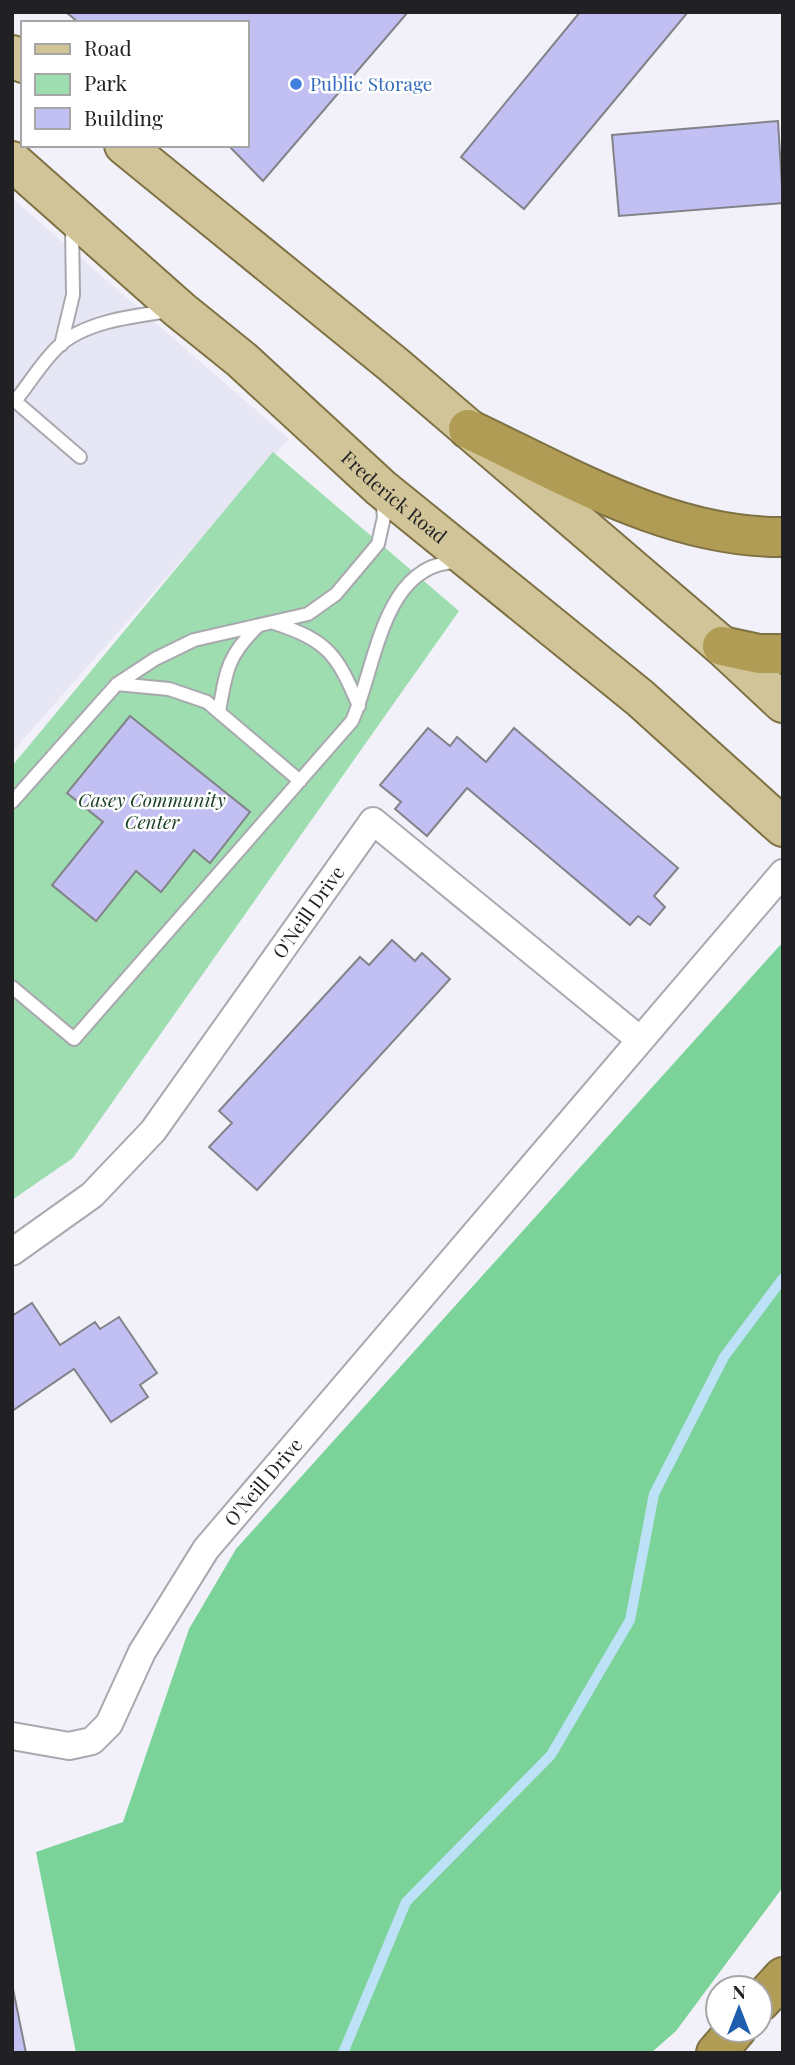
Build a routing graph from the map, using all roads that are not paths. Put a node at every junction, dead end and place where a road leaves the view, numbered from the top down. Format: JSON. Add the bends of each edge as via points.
{"nodes":[{"id":1,"x":127,"y":147,"type":"edge"},
{"id":2,"x":12,"y":161,"type":"edge"},
{"id":3,"x":71,"y":211,"type":"junction"},
{"id":4,"x":180,"y":310,"type":"junction"},
{"id":5,"x":61,"y":345,"type":"junction"},
{"id":6,"x":14,"y":400,"type":"edge"},
{"id":7,"x":468,"y":429,"type":"junction"},
{"id":8,"x":80,"y":457,"type":"dead end"},
{"id":9,"x":381,"y":488,"type":"junction"},
{"id":10,"x":783,"y":537,"type":"edge"},
{"id":11,"x":473,"y":562,"type":"junction"},
{"id":12,"x":274,"y":623,"type":"junction"},
{"id":13,"x":259,"y":626,"type":"junction"},
{"id":14,"x":722,"y":646,"type":"junction"},
{"id":15,"x":783,"y":654,"type":"edge"},
{"id":16,"x":117,"y":684,"type":"junction"},
{"id":17,"x":783,"y":702,"type":"edge"},
{"id":18,"x":359,"y":706,"type":"junction"},
{"id":19,"x":219,"y":712,"type":"junction"},
{"id":20,"x":300,"y":781,"type":"junction"},
{"id":21,"x":12,"y":802,"type":"edge"},
{"id":22,"x":783,"y":827,"type":"edge"},
{"id":23,"x":783,"y":873,"type":"edge"},
{"id":24,"x":12,"y":987,"type":"edge"},
{"id":25,"x":639,"y":1039,"type":"junction"},
{"id":26,"x":12,"y":1252,"type":"edge"},
{"id":27,"x":12,"y":1736,"type":"edge"}],
"edges":[{"from":1,"to":7,"type":"main road","via":[[309,292]]},
{"from":2,"to":3,"type":"main road","name":"Frederick Road"},
{"from":3,"to":4,"type":"main road","name":"Frederick Road"},
{"from":3,"to":5,"type":"lane","via":[[73,295]]},
{"from":4,"to":5,"type":"lane","via":[[108,324]]},
{"from":4,"to":9,"type":"main road","name":"Frederick Road","via":[[242,360]]},
{"from":5,"to":6,"type":"lane"},
{"from":6,"to":8,"type":"lane"},
{"from":7,"to":10,"type":"highway","via":[[642,512],[742,538]]},
{"from":7,"to":14,"type":"main road"},
{"from":9,"to":11,"type":"main road","name":"Frederick Road"},
{"from":9,"to":12,"type":"lane","via":[[384,517],[378,544],[359,568],[336,594],[309,614]]},
{"from":11,"to":18,"type":"lane","via":[[440,562],[405,588],[378,638]]},
{"from":11,"to":22,"type":"main road","name":"Frederick Road","via":[[640,698]]},
{"from":12,"to":13,"type":"lane"},
{"from":12,"to":18,"type":"lane","via":[[307,634],[330,651]]},
{"from":13,"to":16,"type":"lane","via":[[194,640]]},
{"from":13,"to":19,"type":"lane","via":[[238,646],[226,671]]},
{"from":14,"to":15,"type":"highway"},
{"from":14,"to":17,"type":"main road"},
{"from":16,"to":19,"type":"lane","via":[[169,690],[207,702]]},
{"from":16,"to":21,"type":"lane"},
{"from":18,"to":20,"type":"lane","via":[[352,721]]},
{"from":19,"to":20,"type":"lane"},
{"from":20,"to":24,"type":"lane","via":[[74,1039]]},
{"from":23,"to":25,"type":"street","name":"O'Neill Drive"},
{"from":25,"to":26,"type":"street","name":"O'Neill Drive","via":[[373,821],[153,1131],[92,1195]]},
{"from":25,"to":27,"type":"street","name":"O'Neill Drive","via":[[206,1549],[142,1652],[109,1724],[92,1741],[69,1746]]}]}
